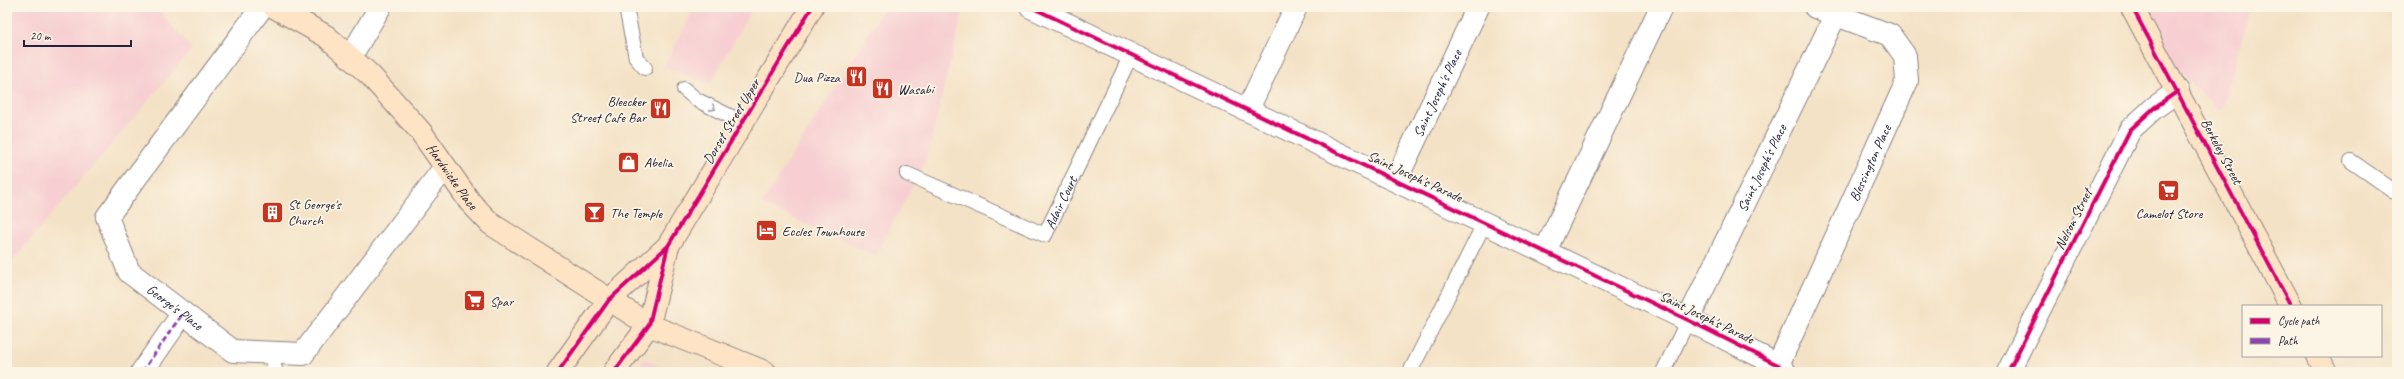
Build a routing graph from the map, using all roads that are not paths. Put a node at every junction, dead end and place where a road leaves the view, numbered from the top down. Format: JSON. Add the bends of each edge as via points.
{"nodes":[{"id":1,"x":262,"y":7,"type":"edge"},
{"id":2,"x":274,"y":7,"type":"edge"},
{"id":3,"x":380,"y":7,"type":"edge"},
{"id":4,"x":626,"y":7,"type":"edge"},
{"id":5,"x":812,"y":7,"type":"edge"},
{"id":6,"x":1031,"y":7,"type":"edge"},
{"id":7,"x":1296,"y":7,"type":"edge"},
{"id":8,"x":1478,"y":7,"type":"edge"},
{"id":9,"x":1661,"y":7,"type":"edge"},
{"id":10,"x":1815,"y":7,"type":"edge"},
{"id":11,"x":2132,"y":7,"type":"edge"},
{"id":12,"x":1836,"y":16,"type":"junction"},
{"id":13,"x":1131,"y":55,"type":"junction"},
{"id":14,"x":351,"y":56,"type":"junction"},
{"id":15,"x":640,"y":63,"type":"dead end"},
{"id":16,"x":684,"y":89,"type":"dead end"},
{"id":17,"x":2178,"y":92,"type":"junction"},
{"id":18,"x":1248,"y":109,"type":"junction"},
{"id":19,"x":744,"y":123,"type":"junction"},
{"id":20,"x":2351,"y":162,"type":"dead end"},
{"id":21,"x":445,"y":167,"type":"junction"},
{"id":22,"x":907,"y":174,"type":"dead end"},
{"id":23,"x":1396,"y":180,"type":"junction"},
{"id":24,"x":2397,"y":193,"type":"edge"},
{"id":25,"x":1485,"y":222,"type":"junction"},
{"id":26,"x":668,"y":246,"type":"junction"},
{"id":27,"x":1545,"y":251,"type":"junction"},
{"id":28,"x":609,"y":300,"type":"junction"},
{"id":29,"x":2290,"y":305,"type":"edge"},
{"id":30,"x":183,"y":313,"type":"junction"},
{"id":31,"x":1688,"y":320,"type":"junction"},
{"id":32,"x":649,"y":324,"type":"junction"},
{"id":33,"x":2318,"y":357,"type":"edge"},
{"id":34,"x":273,"y":362,"type":"edge"},
{"id":35,"x":1781,"y":368,"type":"edge"},
{"id":36,"x":142,"y":372,"type":"edge"},
{"id":37,"x":558,"y":372,"type":"edge"},
{"id":38,"x":614,"y":372,"type":"edge"},
{"id":39,"x":765,"y":372,"type":"edge"},
{"id":40,"x":1410,"y":372,"type":"edge"},
{"id":41,"x":1664,"y":372,"type":"edge"},
{"id":42,"x":2008,"y":372,"type":"edge"},
{"id":43,"x":2326,"y":372,"type":"edge"}],
"edges":[{"from":1,"to":30,"type":"street","name":"George's Place","via":[[107,217],[129,272]]},
{"from":2,"to":14,"type":"main road","name":"Hardwicke Place","via":[[326,36]]},
{"from":3,"to":14,"type":"street"},
{"from":4,"to":15,"type":"lane"},
{"from":5,"to":19,"type":"main road","name":"Dorset Street Upper"},
{"from":6,"to":13,"type":"street","name":"Saint Joseph's Parade"},
{"from":7,"to":18,"type":"street"},
{"from":8,"to":23,"type":"street","name":"Saint Joseph's Place"},
{"from":9,"to":27,"type":"street"},
{"from":10,"to":12,"type":"street","name":"Blessington Place"},
{"from":11,"to":17,"type":"main road","name":"Berkeley Street"},
{"from":12,"to":31,"type":"street","name":"Saint Joseph's Place"},
{"from":12,"to":35,"type":"street","name":"Blessington Place","via":[[1890,35],[1905,56],[1908,81]]},
{"from":13,"to":18,"type":"street","name":"Saint Joseph's Parade"},
{"from":13,"to":22,"type":"lane","name":"Adair Court","via":[[1045,235]]},
{"from":14,"to":21,"type":"main road","name":"Hardwicke Place","via":[[401,108]]},
{"from":16,"to":19,"type":"lane","one_way":true,"via":[[697,100]]},
{"from":17,"to":29,"type":"main road","name":"Berkeley Street"},
{"from":17,"to":42,"type":"street","name":"Nelson Street","via":[[2154,108],[2130,130]]},
{"from":18,"to":23,"type":"street","name":"Saint Joseph's Parade"},
{"from":19,"to":26,"type":"main road","name":"Dorset Street Upper"},
{"from":20,"to":24,"type":"lane"},
{"from":21,"to":28,"type":"main road","name":"Hardwicke Place","via":[[470,202],[491,224]]},
{"from":21,"to":34,"type":"street","name":"George's Place","via":[[302,354]]},
{"from":23,"to":25,"type":"street","name":"Saint Joseph's Parade"},
{"from":25,"to":27,"type":"street","name":"Saint Joseph's Parade"},
{"from":25,"to":40,"type":"lane"},
{"from":26,"to":28,"type":"main road","name":"Dorset Street Upper"},
{"from":26,"to":32,"type":"main road","name":"Dorset Street Upper"},
{"from":27,"to":31,"type":"street","name":"Saint Joseph's Parade"},
{"from":28,"to":32,"type":"main road","name":"Hardwicke Place"},
{"from":28,"to":37,"type":"main road","name":"Dorset Street Upper"},
{"from":30,"to":34,"type":"street","name":"George's Place","via":[[233,351]]},
{"from":30,"to":36,"type":"street"},
{"from":31,"to":35,"type":"street","name":"Saint Joseph's Parade"},
{"from":31,"to":41,"type":"lane"},
{"from":32,"to":38,"type":"main road"},
{"from":32,"to":39,"type":"main road","name":"Hardwicke Place"},
{"from":33,"to":43,"type":"main road"}]}
